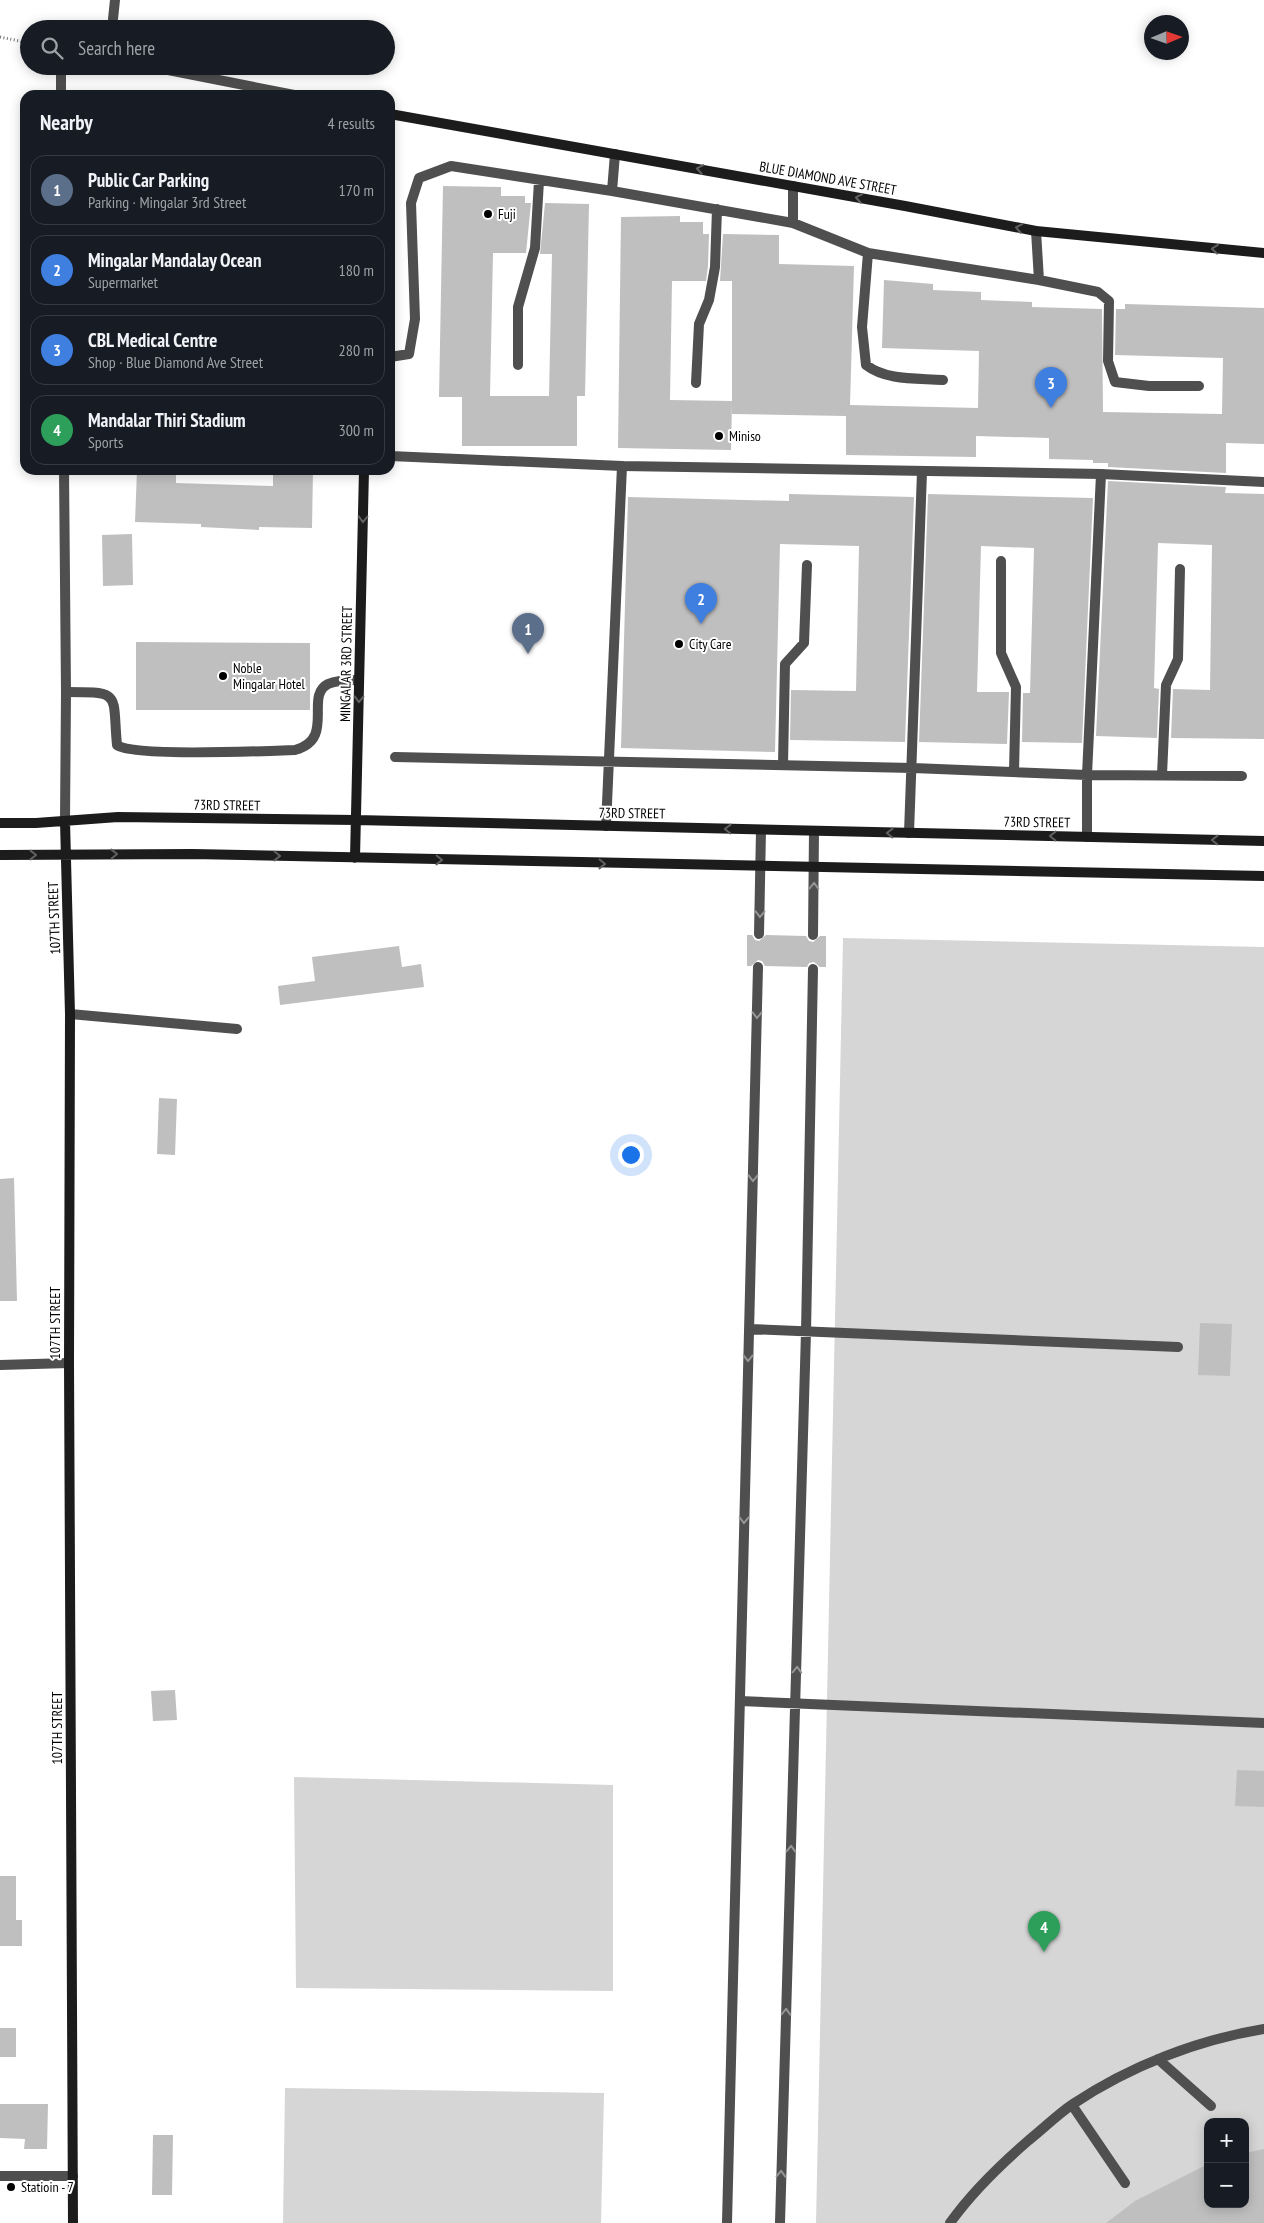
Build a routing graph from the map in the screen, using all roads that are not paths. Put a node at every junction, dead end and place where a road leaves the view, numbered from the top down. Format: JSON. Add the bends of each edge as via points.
{"nodes":[{"id":1,"x":115,"y":0,"type":"edge"},
{"id":2,"x":113,"y":20,"type":"dead end"},
{"id":3,"x":61,"y":75,"type":"edge"},
{"id":4,"x":189,"y":75,"type":"edge"},
{"id":5,"x":61,"y":90,"type":"edge"},
{"id":6,"x":258,"y":90,"type":"edge"},
{"id":7,"x":395,"y":115,"type":"edge"},
{"id":8,"x":615,"y":154,"type":"junction"},
{"id":9,"x":539,"y":180,"type":"junction"},
{"id":10,"x":793,"y":186,"type":"junction"},
{"id":11,"x":612,"y":191,"type":"junction"},
{"id":12,"x":717,"y":209,"type":"junction"},
{"id":13,"x":793,"y":223,"type":"junction"},
{"id":14,"x":1036,"y":231,"type":"junction"},
{"id":15,"x":1264,"y":253,"type":"edge"},
{"id":16,"x":868,"y":254,"type":"junction"},
{"id":17,"x":1039,"y":280,"type":"junction"},
{"id":18,"x":395,"y":356,"type":"edge"},
{"id":19,"x":518,"y":365,"type":"dead end"},
{"id":20,"x":943,"y":380,"type":"dead end"},
{"id":21,"x":696,"y":383,"type":"dead end"},
{"id":22,"x":1199,"y":386,"type":"dead end"},
{"id":23,"x":395,"y":456,"type":"edge"},
{"id":24,"x":622,"y":466,"type":"junction"},
{"id":25,"x":922,"y":472,"type":"junction"},
{"id":26,"x":1101,"y":474,"type":"junction"},
{"id":27,"x":64,"y":475,"type":"edge"},
{"id":28,"x":364,"y":475,"type":"edge"},
{"id":29,"x":1264,"y":482,"type":"edge"},
{"id":30,"x":1001,"y":561,"type":"dead end"},
{"id":31,"x":807,"y":565,"type":"dead end"},
{"id":32,"x":1180,"y":569,"type":"dead end"},
{"id":33,"x":359,"y":680,"type":"junction"},
{"id":34,"x":66,"y":692,"type":"junction"},
{"id":35,"x":395,"y":757,"type":"dead end"},
{"id":36,"x":608,"y":760,"type":"junction"},
{"id":37,"x":783,"y":765,"type":"junction"},
{"id":38,"x":913,"y":768,"type":"junction"},
{"id":39,"x":1014,"y":772,"type":"junction"},
{"id":40,"x":1087,"y":775,"type":"junction"},
{"id":41,"x":1162,"y":775,"type":"junction"},
{"id":42,"x":1242,"y":776,"type":"dead end"},
{"id":43,"x":356,"y":820,"type":"junction"},
{"id":44,"x":65,"y":821,"type":"junction"},
{"id":45,"x":0,"y":823,"type":"edge"},
{"id":46,"x":606,"y":826,"type":"junction"},
{"id":47,"x":762,"y":830,"type":"junction"},
{"id":48,"x":814,"y":831,"type":"junction"},
{"id":49,"x":909,"y":833,"type":"junction"},
{"id":50,"x":1086,"y":837,"type":"junction"},
{"id":51,"x":1264,"y":841,"type":"edge"},
{"id":52,"x":0,"y":855,"type":"edge"},
{"id":53,"x":66,"y":855,"type":"junction"},
{"id":54,"x":355,"y":858,"type":"junction"},
{"id":55,"x":761,"y":867,"type":"junction"},
{"id":56,"x":815,"y":868,"type":"junction"},
{"id":57,"x":1264,"y":876,"type":"edge"},
{"id":58,"x":759,"y":934,"type":"dead end"},
{"id":59,"x":813,"y":935,"type":"dead end"},
{"id":60,"x":758,"y":967,"type":"dead end"},
{"id":61,"x":813,"y":968,"type":"dead end"},
{"id":62,"x":70,"y":1014,"type":"junction"},
{"id":63,"x":237,"y":1029,"type":"dead end"},
{"id":64,"x":749,"y":1329,"type":"junction"},
{"id":65,"x":806,"y":1332,"type":"junction"},
{"id":66,"x":1178,"y":1347,"type":"dead end"},
{"id":67,"x":69,"y":1363,"type":"junction"},
{"id":68,"x":0,"y":1365,"type":"edge"},
{"id":69,"x":740,"y":1701,"type":"junction"},
{"id":70,"x":796,"y":1703,"type":"junction"},
{"id":71,"x":1264,"y":1723,"type":"edge"},
{"id":72,"x":1264,"y":2029,"type":"edge"},
{"id":73,"x":1158,"y":2059,"type":"junction"},
{"id":74,"x":1072,"y":2105,"type":"junction"},
{"id":75,"x":1211,"y":2106,"type":"dead end"},
{"id":76,"x":0,"y":2176,"type":"edge"},
{"id":77,"x":73,"y":2176,"type":"junction"},
{"id":78,"x":1126,"y":2183,"type":"dead end"},
{"id":79,"x":73,"y":2223,"type":"edge"},
{"id":80,"x":727,"y":2223,"type":"edge"},
{"id":81,"x":780,"y":2223,"type":"edge"},
{"id":82,"x":950,"y":2223,"type":"edge"}],
"edges":[{"from":1,"to":2,"type":"street"},
{"from":3,"to":5,"type":"street"},
{"from":4,"to":6,"type":"street"},
{"from":7,"to":8,"type":"main road","name":"BLUE DIAMOND AVE STREET"},
{"from":10,"to":8,"type":"main road","name":"BLUE DIAMOND AVE STREET","one_way":true},
{"from":8,"to":11,"type":"street"},
{"from":9,"to":11,"type":"street"},
{"from":9,"to":18,"type":"street","via":[[451,166],[419,178],[412,203],[415,319],[409,354]]},
{"from":9,"to":19,"type":"street","via":[[534,248],[518,307]]},
{"from":10,"to":13,"type":"street"},
{"from":14,"to":10,"type":"main road","name":"BLUE DIAMOND AVE STREET","one_way":true},
{"from":11,"to":12,"type":"street"},
{"from":12,"to":13,"type":"street"},
{"from":12,"to":21,"type":"street","via":[[716,267],[709,300],[699,324]]},
{"from":13,"to":16,"type":"street"},
{"from":15,"to":14,"type":"main road","name":"BLUE DIAMOND AVE STREET","one_way":true},
{"from":14,"to":17,"type":"street"},
{"from":16,"to":17,"type":"street"},
{"from":16,"to":20,"type":"street","via":[[862,327],[866,365],[877,374]]},
{"from":17,"to":22,"type":"street","via":[[1098,292],[1109,301],[1108,361],[1115,382]]},
{"from":23,"to":24,"type":"street"},
{"from":24,"to":25,"type":"street"},
{"from":24,"to":36,"type":"street"},
{"from":25,"to":26,"type":"street"},
{"from":25,"to":38,"type":"street"},
{"from":26,"to":29,"type":"street"},
{"from":26,"to":40,"type":"street"},
{"from":27,"to":34,"type":"street","name":"107TH STREET"},
{"from":28,"to":33,"type":"main road","name":"MINGALAR 3RD STREET","one_way":true},
{"from":30,"to":39,"type":"street","via":[[1001,653],[1016,687]]},
{"from":31,"to":37,"type":"street","via":[[804,643],[785,664]]},
{"from":32,"to":41,"type":"street","via":[[1178,659],[1166,685]]},
{"from":33,"to":34,"type":"street","via":[[328,684],[322,690],[315,738],[306,747],[295,750],[138,751],[121,748],[117,745],[115,706],[111,698],[106,693]]},
{"from":33,"to":43,"type":"main road","name":"MINGALAR 3RD STREET","one_way":true},
{"from":34,"to":44,"type":"street","name":"107TH STREET"},
{"from":35,"to":36,"type":"street"},
{"from":36,"to":37,"type":"street"},
{"from":36,"to":46,"type":"street"},
{"from":37,"to":38,"type":"street"},
{"from":38,"to":39,"type":"street"},
{"from":38,"to":49,"type":"street"},
{"from":39,"to":40,"type":"street"},
{"from":40,"to":41,"type":"street"},
{"from":40,"to":50,"type":"street"},
{"from":41,"to":42,"type":"street"},
{"from":43,"to":44,"type":"main road","name":"73RD STREET","via":[[118,817]]},
{"from":43,"to":46,"type":"main road","name":"73RD STREET"},
{"from":43,"to":54,"type":"main road","name":"MINGALAR 3RD STREET"},
{"from":44,"to":45,"type":"main road","name":"73RD STREET"},
{"from":44,"to":53,"type":"main road","name":"107TH STREET"},
{"from":47,"to":46,"type":"main road","name":"73RD STREET","one_way":true},
{"from":47,"to":48,"type":"main road","name":"73RD STREET"},
{"from":47,"to":55,"type":"street"},
{"from":49,"to":48,"type":"main road","name":"73RD STREET","one_way":true},
{"from":48,"to":56,"type":"street"},
{"from":50,"to":49,"type":"main road","name":"73RD STREET","one_way":true},
{"from":51,"to":50,"type":"main road","name":"73RD STREET","one_way":true},
{"from":52,"to":53,"type":"main road","one_way":true},
{"from":53,"to":54,"type":"main road","one_way":true},
{"from":53,"to":62,"type":"main road","name":"107TH STREET"},
{"from":54,"to":55,"type":"main road","one_way":true},
{"from":55,"to":56,"type":"main road"},
{"from":55,"to":58,"type":"street","one_way":true},
{"from":56,"to":57,"type":"main road"},
{"from":59,"to":56,"type":"street","one_way":true},
{"from":60,"to":64,"type":"street","one_way":true},
{"from":61,"to":65,"type":"street"},
{"from":62,"to":63,"type":"street"},
{"from":62,"to":67,"type":"main road","name":"107TH STREET"},
{"from":64,"to":65,"type":"street"},
{"from":64,"to":69,"type":"street","one_way":true},
{"from":65,"to":66,"type":"street"},
{"from":70,"to":65,"type":"street","one_way":true},
{"from":67,"to":68,"type":"street"},
{"from":67,"to":77,"type":"main road","name":"107TH STREET"},
{"from":69,"to":70,"type":"street"},
{"from":69,"to":80,"type":"street"},
{"from":70,"to":71,"type":"street"},
{"from":81,"to":70,"type":"street","one_way":true},
{"from":72,"to":73,"type":"street"},
{"from":73,"to":74,"type":"street","via":[[1118,2077]]},
{"from":73,"to":75,"type":"street"},
{"from":74,"to":78,"type":"street"},
{"from":74,"to":82,"type":"street","via":[[1006,2160]]},
{"from":76,"to":77,"type":"street"},
{"from":77,"to":79,"type":"main road","name":"107TH STREET"}]}
